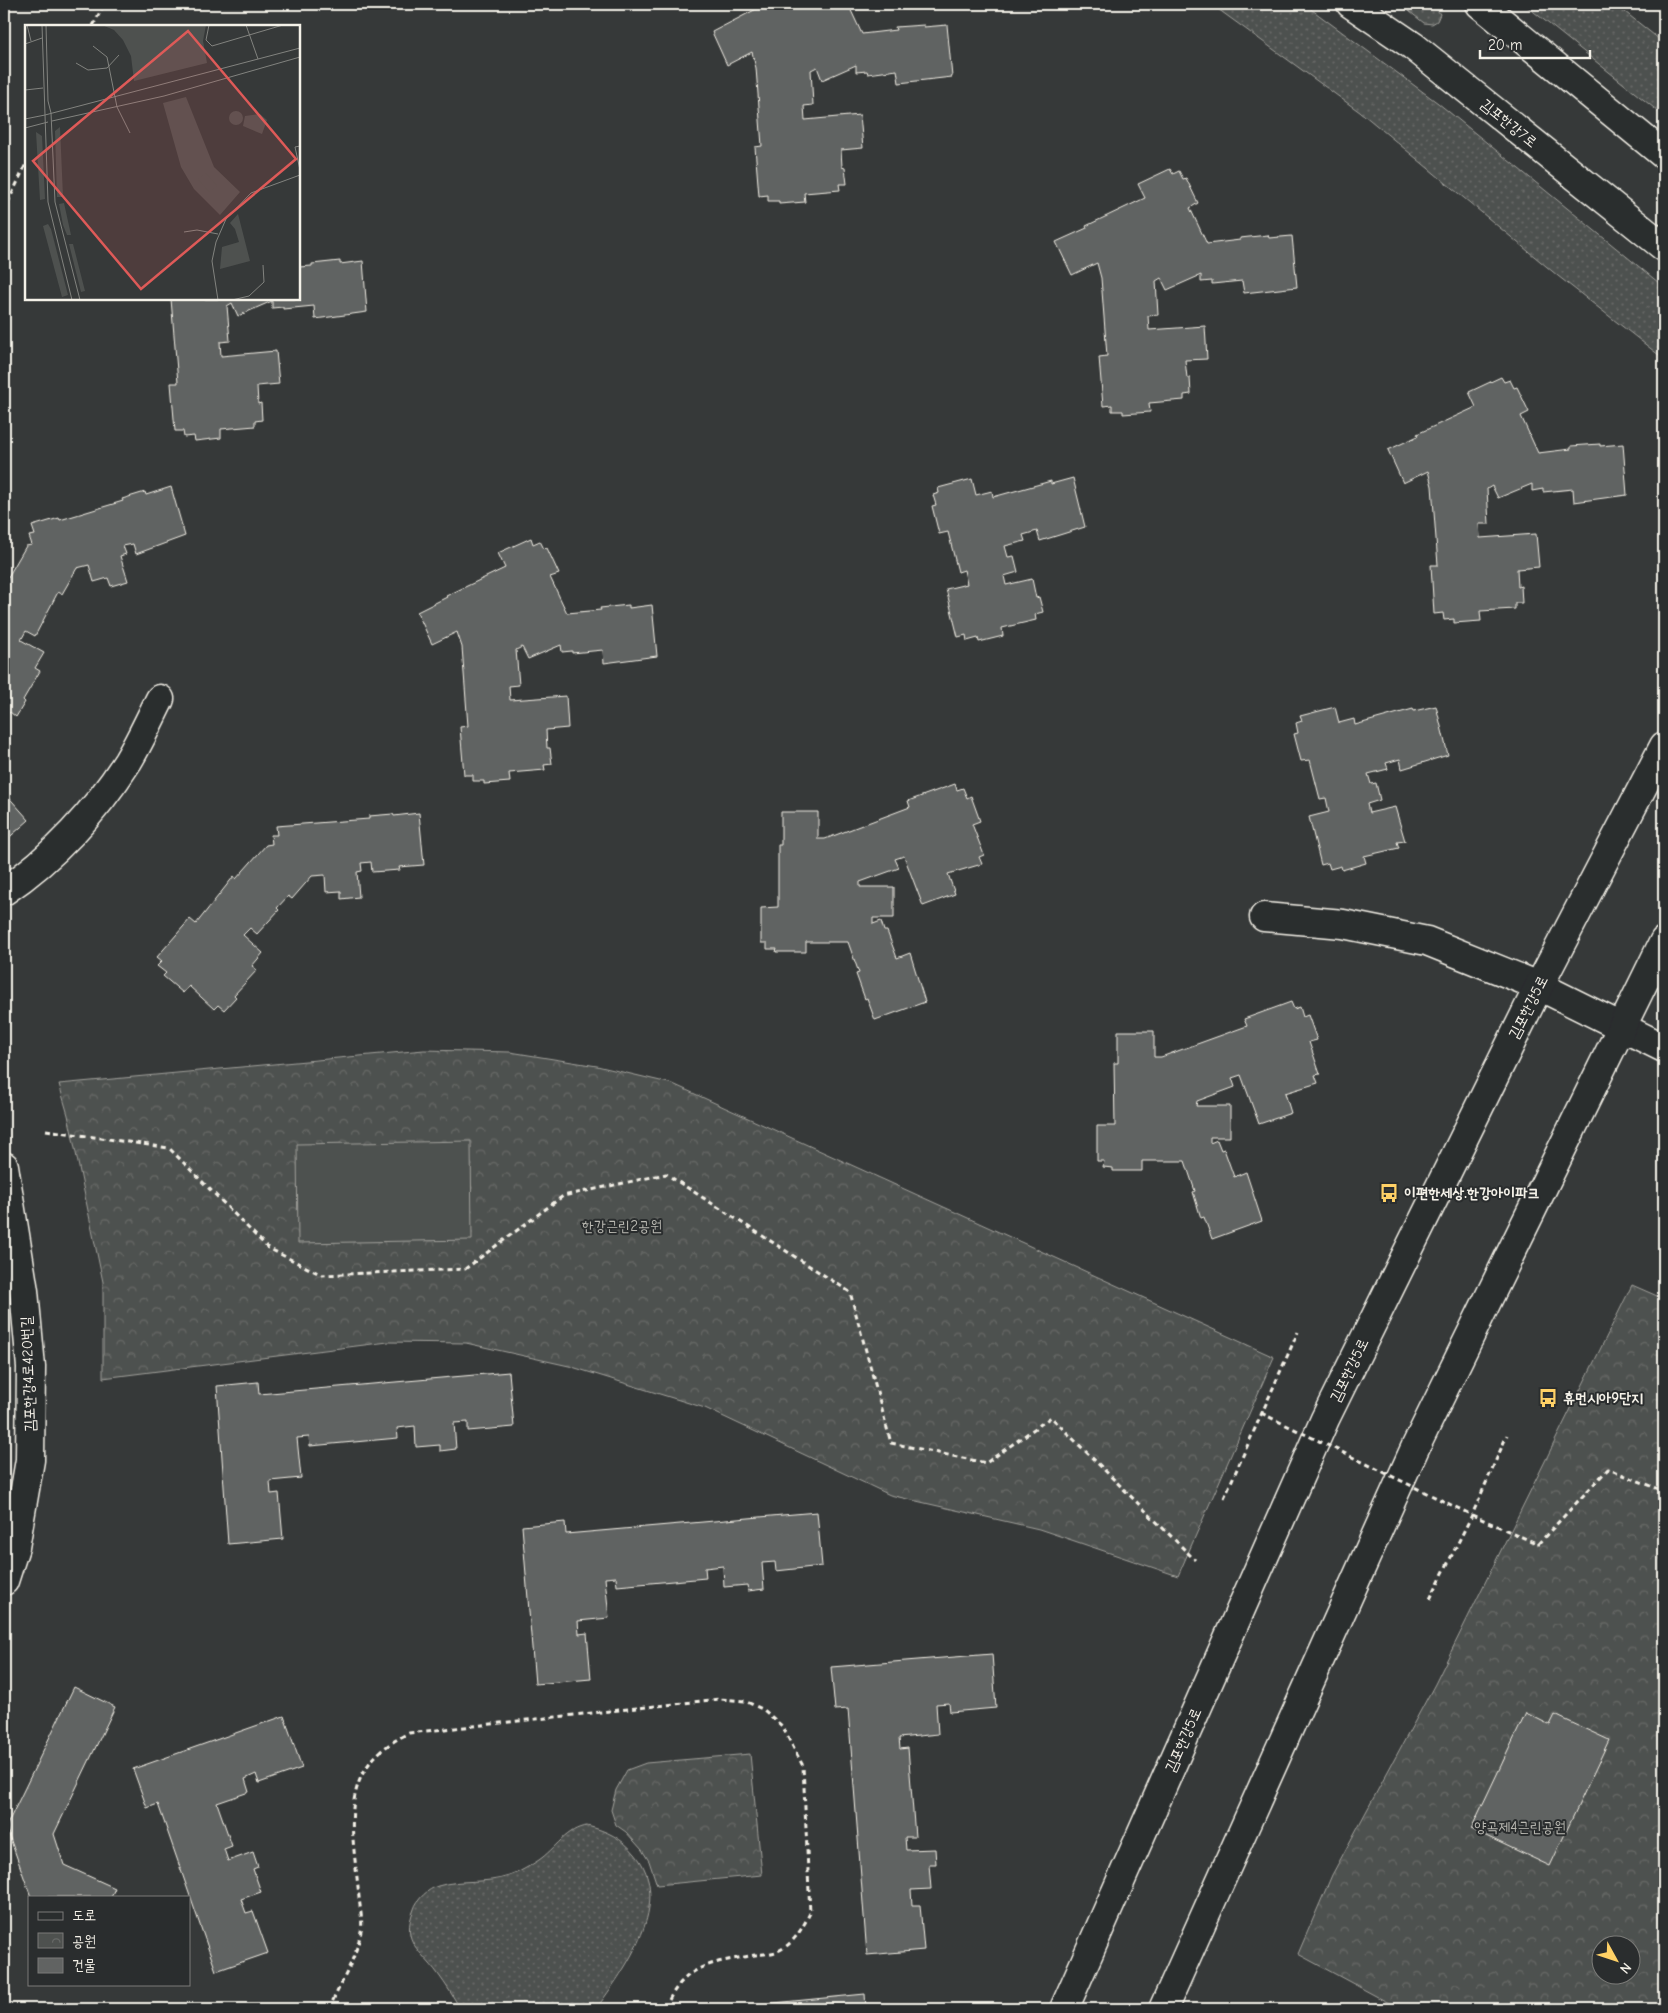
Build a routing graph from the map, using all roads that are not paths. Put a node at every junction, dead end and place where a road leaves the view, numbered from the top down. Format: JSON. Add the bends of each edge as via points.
{"nodes":[{"id":1,"x":1351,"y":4,"type":"edge"},
{"id":2,"x":1480,"y":4,"type":"edge"},
{"id":3,"x":1664,"y":155,"type":"edge"},
{"id":4,"x":1664,"y":247,"type":"edge"},
{"id":5,"x":160,"y":699,"type":"dead end"},
{"id":6,"x":1664,"y":746,"type":"edge"},
{"id":7,"x":4,"y":891,"type":"edge"},
{"id":8,"x":1264,"y":917,"type":"dead end"},
{"id":9,"x":1664,"y":941,"type":"edge"},
{"id":10,"x":1539,"y":986,"type":"junction"},
{"id":11,"x":1621,"y":1027,"type":"junction"},
{"id":12,"x":1664,"y":1048,"type":"edge"},
{"id":13,"x":4,"y":1166,"type":"edge"},
{"id":14,"x":4,"y":1581,"type":"edge"},
{"id":15,"x":1064,"y":2009,"type":"edge"},
{"id":16,"x":1162,"y":2009,"type":"edge"}],
"edges":[{"from":1,"to":4,"type":"street","name":"김포한강7로","via":[[1413,46]]},
{"from":2,"to":3,"type":"street"},
{"from":5,"to":7,"type":"street","via":[[128,760],[91,812],[52,852]]},
{"from":6,"to":10,"type":"street","name":"김포한강5로"},
{"from":8,"to":10,"type":"street","via":[[1343,924],[1427,942]]},
{"from":9,"to":11,"type":"street"},
{"from":10,"to":11,"type":"street"},
{"from":10,"to":15,"type":"street","name":"김포한강5로","via":[[1325,1419]]},
{"from":11,"to":12,"type":"street"},
{"from":11,"to":16,"type":"street","via":[[1415,1448]]},
{"from":13,"to":14,"type":"street","name":"김포한강4로420번길","via":[[24,1291],[31,1367],[30,1460],[15,1547]]}]}
